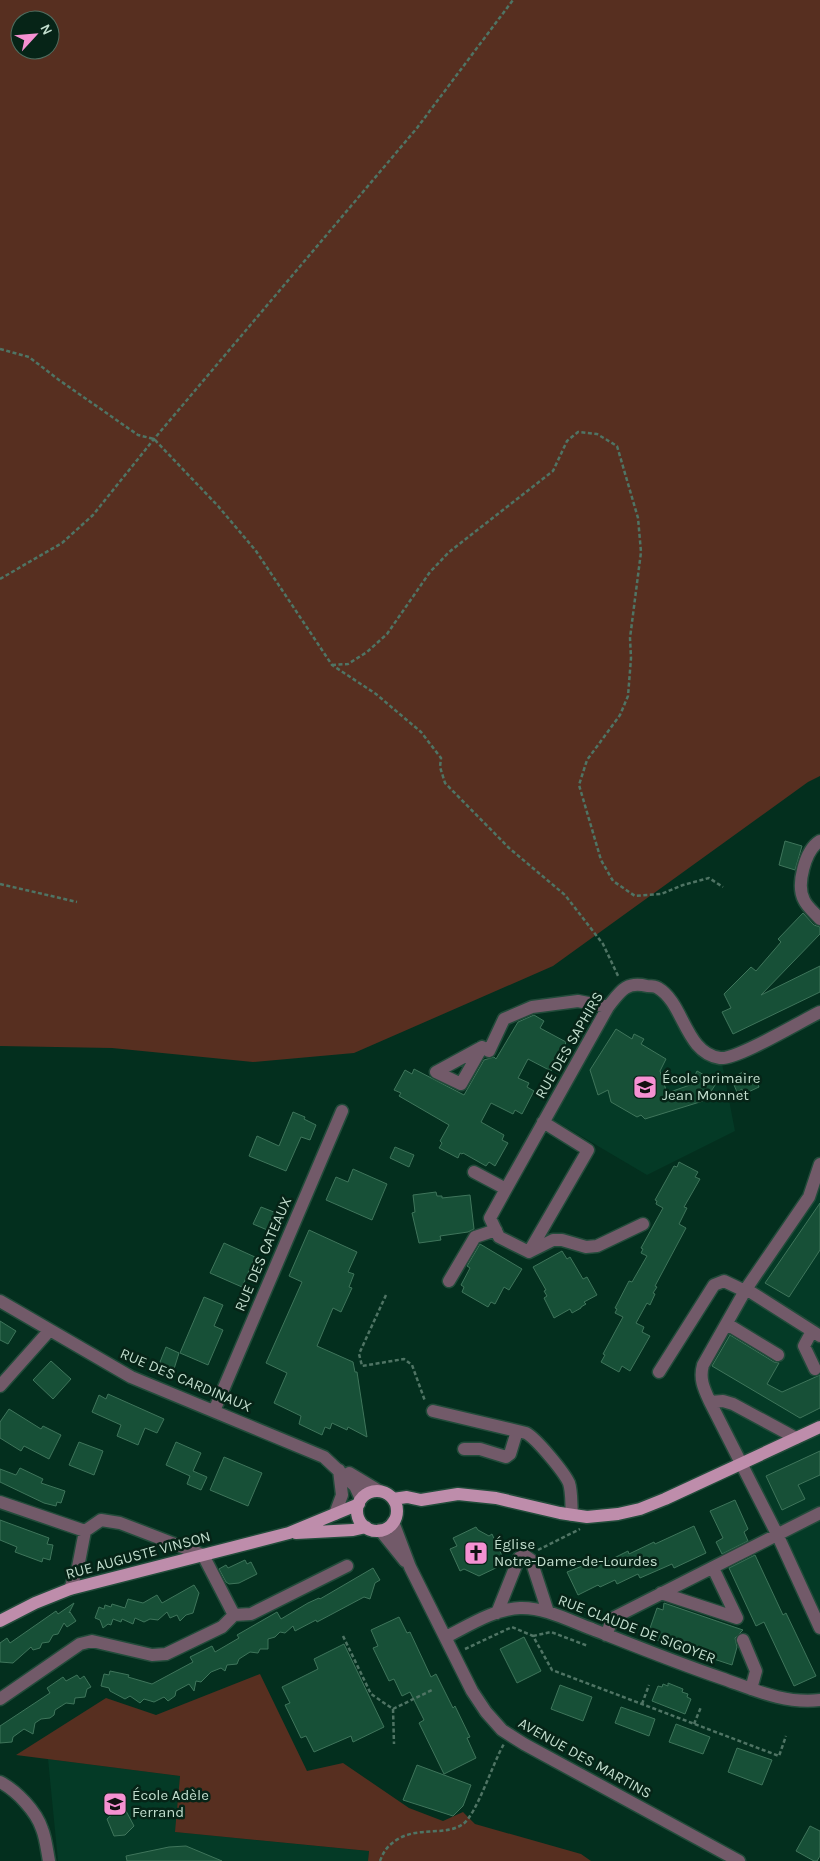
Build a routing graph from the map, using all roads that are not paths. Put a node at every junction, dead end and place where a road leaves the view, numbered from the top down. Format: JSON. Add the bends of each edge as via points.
{"nodes":[{"id":1,"x":820,"y":841,"type":"edge"},
{"id":2,"x":820,"y":919,"type":"edge"},
{"id":3,"x":608,"y":1007,"type":"junction"},
{"id":4,"x":820,"y":1012,"type":"edge"},
{"id":5,"x":482,"y":1047,"type":"dead end"},
{"id":6,"x":342,"y":1111,"type":"dead end"},
{"id":7,"x":544,"y":1122,"type":"junction"},
{"id":8,"x":820,"y":1165,"type":"edge"},
{"id":9,"x":474,"y":1172,"type":"dead end"},
{"id":10,"x":506,"y":1189,"type":"junction"},
{"id":11,"x":493,"y":1224,"type":"junction"},
{"id":12,"x":643,"y":1224,"type":"dead end"},
{"id":13,"x":529,"y":1252,"type":"junction"},
{"id":14,"x":449,"y":1281,"type":"dead end"},
{"id":15,"x":745,"y":1290,"type":"junction"},
{"id":16,"x":0,"y":1302,"type":"edge"},
{"id":17,"x":727,"y":1324,"type":"junction"},
{"id":18,"x":49,"y":1331,"type":"junction"},
{"id":19,"x":816,"y":1333,"type":"edge"},
{"id":20,"x":778,"y":1355,"type":"dead end"},
{"id":21,"x":815,"y":1369,"type":"dead end"},
{"id":22,"x":659,"y":1372,"type":"dead end"},
{"id":23,"x":0,"y":1386,"type":"edge"},
{"id":24,"x":710,"y":1402,"type":"junction"},
{"id":25,"x":214,"y":1410,"type":"junction"},
{"id":26,"x":434,"y":1411,"type":"road end"},
{"id":27,"x":820,"y":1427,"type":"edge"},
{"id":28,"x":517,"y":1431,"type":"junction"},
{"id":29,"x":796,"y":1438,"type":"junction"},
{"id":30,"x":464,"y":1449,"type":"dead end"},
{"id":31,"x":741,"y":1464,"type":"junction"},
{"id":32,"x":337,"y":1468,"type":"junction"},
{"id":33,"x":379,"y":1491,"type":"junction"},
{"id":34,"x":393,"y":1499,"type":"junction"},
{"id":35,"x":422,"y":1500,"type":"junction"},
{"id":36,"x":360,"y":1501,"type":"junction"},
{"id":37,"x":0,"y":1502,"type":"edge"},
{"id":38,"x":820,"y":1513,"type":"edge"},
{"id":39,"x":335,"y":1514,"type":"junction"},
{"id":40,"x":576,"y":1515,"type":"junction"},
{"id":41,"x":395,"y":1518,"type":"junction"},
{"id":42,"x":366,"y":1527,"type":"junction"},
{"id":43,"x":380,"y":1530,"type":"junction"},
{"id":44,"x":85,"y":1531,"type":"junction"},
{"id":45,"x":289,"y":1533,"type":"junction"},
{"id":46,"x":777,"y":1534,"type":"junction"},
{"id":47,"x":203,"y":1555,"type":"junction"},
{"id":48,"x":347,"y":1566,"type":"dead end"},
{"id":49,"x":410,"y":1567,"type":"junction"},
{"id":50,"x":713,"y":1568,"type":"junction"},
{"id":51,"x":70,"y":1589,"type":"junction"},
{"id":52,"x":661,"y":1593,"type":"junction"},
{"id":53,"x":548,"y":1612,"type":"junction"},
{"id":54,"x":497,"y":1613,"type":"junction"},
{"id":55,"x":234,"y":1615,"type":"junction"},
{"id":56,"x":0,"y":1621,"type":"edge"},
{"id":57,"x":820,"y":1628,"type":"edge"},
{"id":58,"x":606,"y":1635,"type":"junction"},
{"id":59,"x":446,"y":1637,"type":"junction"},
{"id":60,"x":743,"y":1640,"type":"dead end"},
{"id":61,"x":751,"y":1690,"type":"junction"},
{"id":62,"x":0,"y":1699,"type":"edge"},
{"id":63,"x":820,"y":1700,"type":"edge"},
{"id":64,"x":0,"y":1782,"type":"edge"},
{"id":65,"x":49,"y":1861,"type":"edge"},
{"id":66,"x":738,"y":1861,"type":"edge"}],
"edges":[{"from":1,"to":2,"type":"street","via":[[807,858],[801,878],[804,900]]},
{"from":3,"to":4,"type":"street","name":"RUE DES SAPHIRS","via":[[623,988],[638,984],[658,988],[671,1001],[696,1044],[708,1054],[721,1058],[739,1054]]},
{"from":3,"to":5,"type":"street","via":[[578,1001],[532,1007],[504,1018],[489,1051]]},
{"from":3,"to":7,"type":"street","name":"RUE DES SAPHIRS"},
{"from":6,"to":25,"type":"street","name":"RUE DES CATEAUX"},
{"from":7,"to":10,"type":"street","name":"RUE DES SAPHIRS"},
{"from":7,"to":13,"type":"street","name":"RUE DES SAPHIRS","via":[[588,1150]]},
{"from":8,"to":15,"type":"street","via":[[809,1197]]},
{"from":9,"to":10,"type":"street"},
{"from":10,"to":11,"type":"street","name":"RUE DES SAPHIRS"},
{"from":11,"to":13,"type":"street","via":[[499,1237]]},
{"from":11,"to":14,"type":"street","via":[[475,1237]]},
{"from":12,"to":13,"type":"street","via":[[597,1246],[553,1240]]},
{"from":15,"to":17,"type":"street"},
{"from":15,"to":19,"type":"street"},
{"from":15,"to":22,"type":"street","via":[[724,1281],[714,1286]]},
{"from":16,"to":18,"type":"street","name":"RUE DES CARDINAUX"},
{"from":17,"to":20,"type":"street"},
{"from":17,"to":24,"type":"street","via":[[701,1374]]},
{"from":18,"to":23,"type":"street"},
{"from":18,"to":25,"type":"street","name":"RUE DES CARDINAUX","via":[[131,1378]]},
{"from":19,"to":21,"type":"street","via":[[804,1346]]},
{"from":24,"to":29,"type":"street","via":[[733,1404]]},
{"from":24,"to":31,"type":"street"},
{"from":25,"to":32,"type":"street","name":"RUE DES CARDINAUX","via":[[324,1457]]},
{"from":26,"to":28,"type":"street"},
{"from":27,"to":29,"type":"main road"},
{"from":28,"to":30,"type":"street","via":[[510,1454],[506,1457]]},
{"from":28,"to":40,"type":"street","via":[[536,1440],[569,1484]]},
{"from":29,"to":31,"type":"main road"},
{"from":31,"to":40,"type":"main road","via":[[640,1509],[618,1514]]},
{"from":31,"to":46,"type":"street"},
{"from":32,"to":33,"type":"street","name":"RUE DES CARDINAUX"},
{"from":32,"to":36,"type":"street","name":"RUE DES CARDINAUX","via":[[355,1486]]},
{"from":32,"to":39,"type":"street","via":[[342,1495]]},
{"from":33,"to":34,"type":"main road"},
{"from":33,"to":36,"type":"main road","via":[[366,1494]]},
{"from":34,"to":35,"type":"main road","via":[[408,1497]]},
{"from":34,"to":41,"type":"main road","via":[[397,1509]]},
{"from":35,"to":40,"type":"main road","via":[[458,1494],[496,1498]]},
{"from":35,"to":41,"type":"main road"},
{"from":36,"to":39,"type":"main road"},
{"from":36,"to":42,"type":"main road","via":[[358,1517]]},
{"from":37,"to":44,"type":"street"},
{"from":38,"to":46,"type":"street"},
{"from":39,"to":45,"type":"main road"},
{"from":41,"to":43,"type":"main road","via":[[390,1526]]},
{"from":41,"to":49,"type":"street","name":"AVENUE DES MARTINS"},
{"from":42,"to":43,"type":"main road"},
{"from":42,"to":45,"type":"main road"},
{"from":43,"to":49,"type":"street","name":"AVENUE DES MARTINS"},
{"from":44,"to":47,"type":"street","via":[[101,1520],[120,1523]]},
{"from":44,"to":51,"type":"street"},
{"from":45,"to":47,"type":"main road","name":"RUE AUGUSTE VINSON"},
{"from":46,"to":50,"type":"street"},
{"from":46,"to":57,"type":"street"},
{"from":47,"to":51,"type":"main road","name":"RUE AUGUSTE VINSON"},
{"from":47,"to":55,"type":"street"},
{"from":48,"to":55,"type":"street","via":[[251,1614]]},
{"from":49,"to":59,"type":"street","name":"AVENUE DES MARTINS"},
{"from":50,"to":52,"type":"street"},
{"from":50,"to":52,"type":"street","via":[[737,1618]]},
{"from":51,"to":56,"type":"main road","name":"RUE AUGUSTE VINSON","via":[[35,1602]]},
{"from":52,"to":58,"type":"street","via":[[612,1618]]},
{"from":53,"to":54,"type":"street","name":"RUE CLAUDE DE SIGOYER","via":[[520,1608]]},
{"from":53,"to":54,"type":"street","via":[[530,1558],[524,1556],[519,1558]]},
{"from":53,"to":58,"type":"street","name":"RUE CLAUDE DE SIGOYER"},
{"from":54,"to":59,"type":"street","name":"RUE CLAUDE DE SIGOYER"},
{"from":55,"to":62,"type":"street","via":[[222,1627],[166,1654],[152,1655],[92,1641],[80,1644]]},
{"from":58,"to":61,"type":"street","name":"RUE CLAUDE DE SIGOYER"},
{"from":59,"to":66,"type":"street","name":"AVENUE DES MARTINS","via":[[472,1691],[502,1730]]},
{"from":60,"to":61,"type":"street","via":[[756,1671]]},
{"from":61,"to":63,"type":"street","name":"RUE CLAUDE DE SIGOYER","via":[[802,1702]]},
{"from":64,"to":65,"type":"street","via":[[34,1814],[43,1830]]}]}
